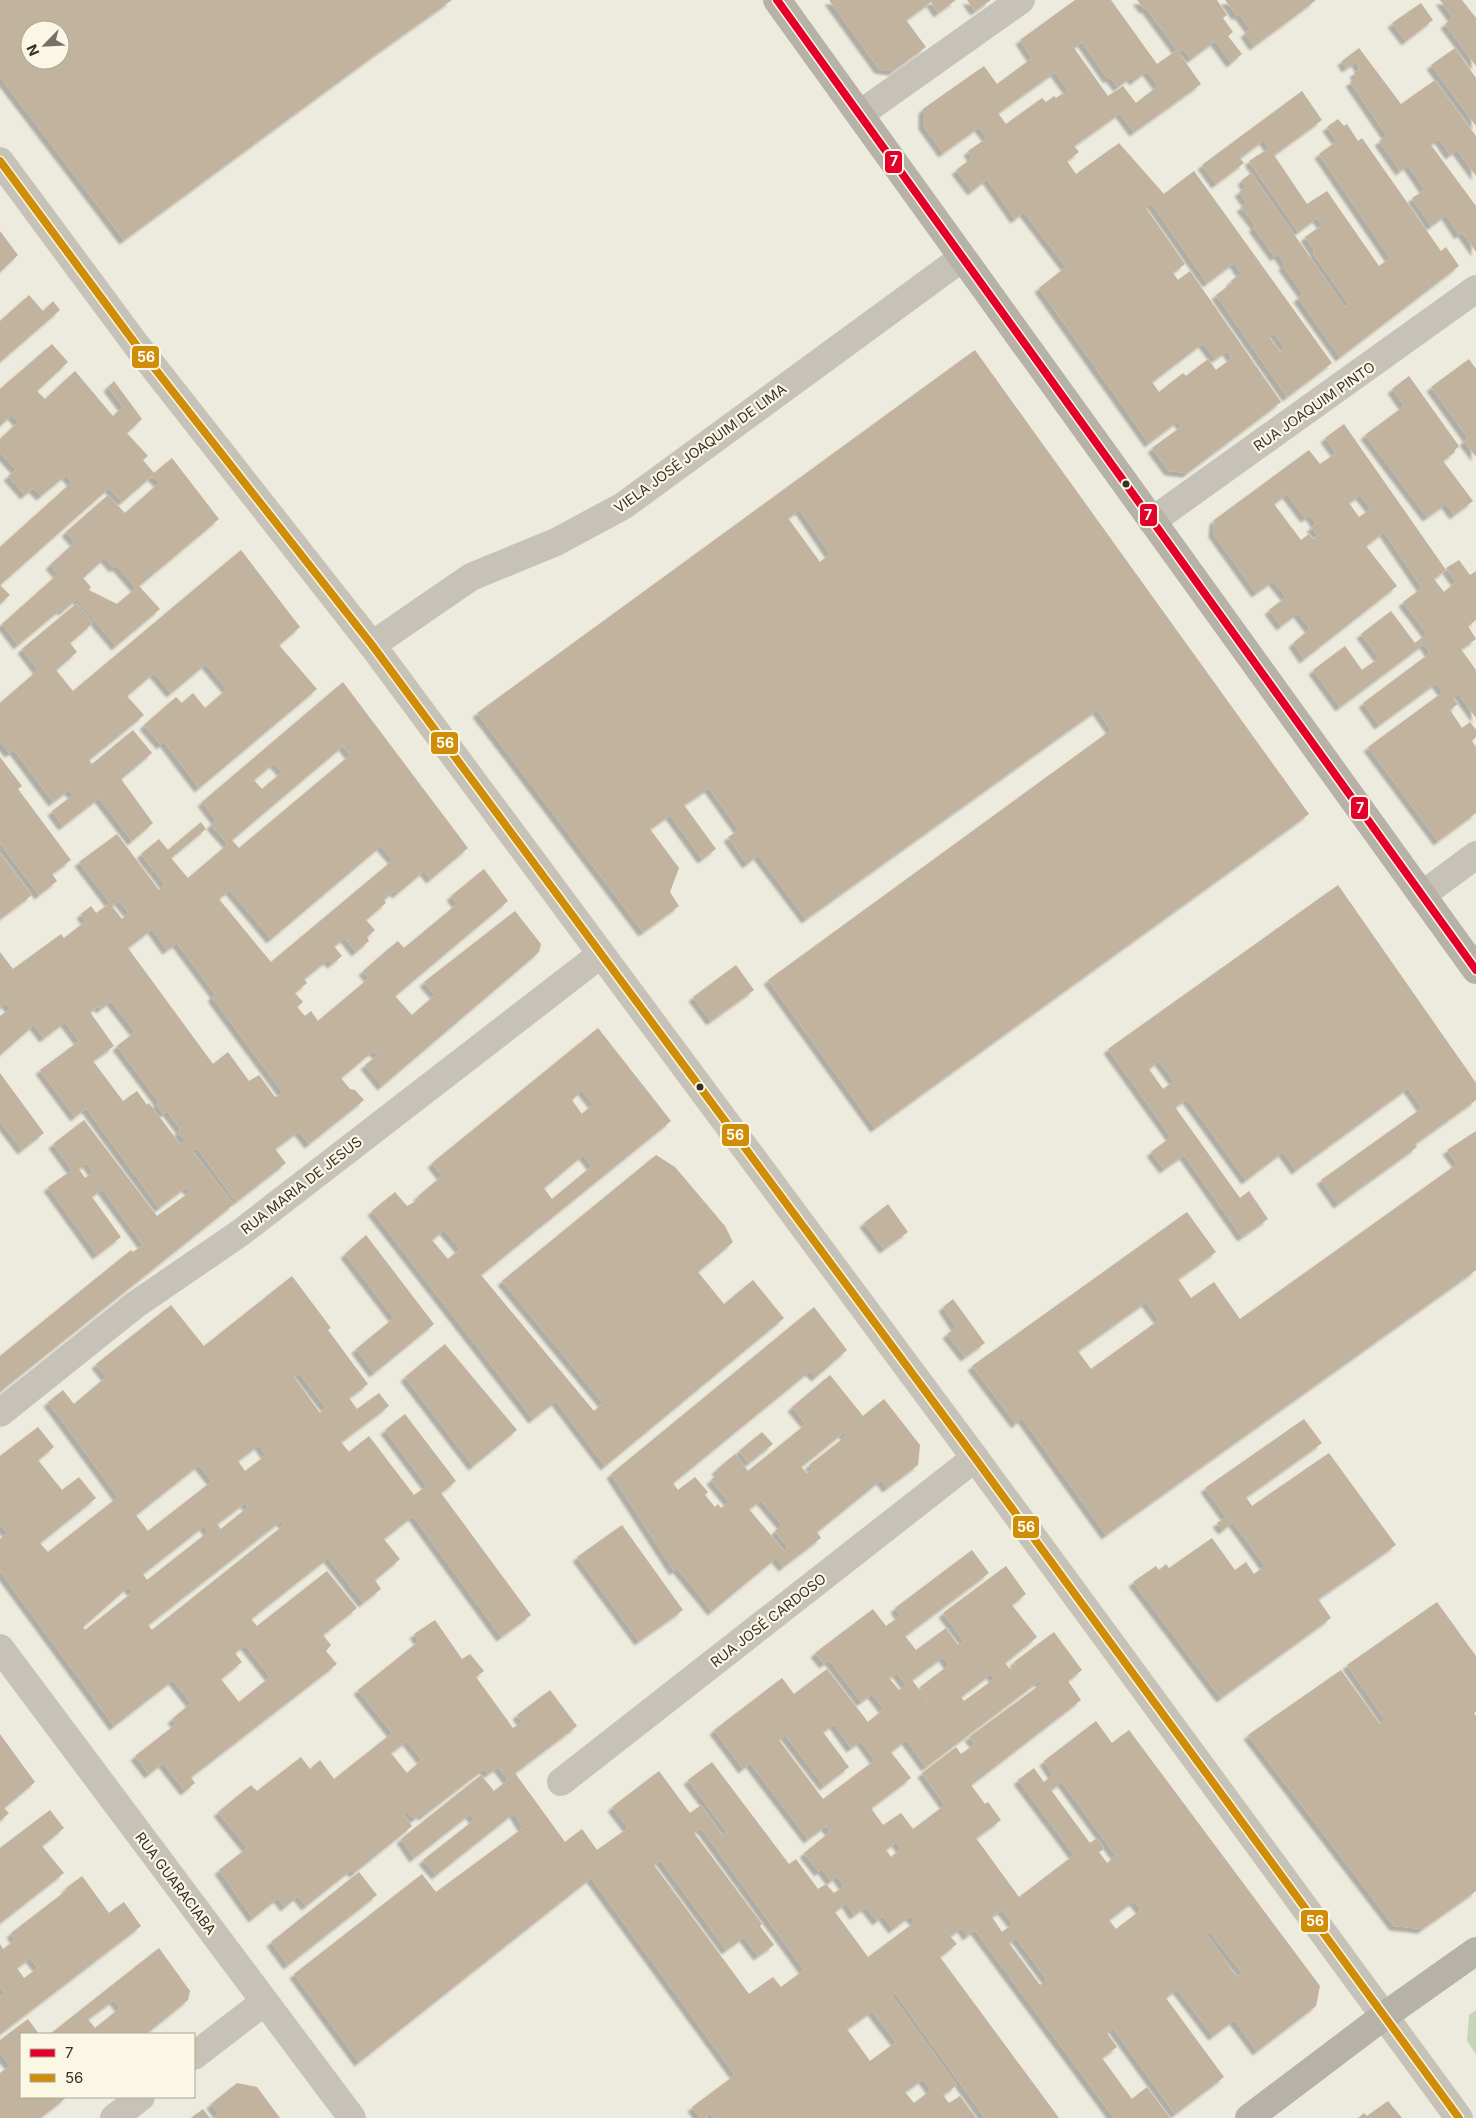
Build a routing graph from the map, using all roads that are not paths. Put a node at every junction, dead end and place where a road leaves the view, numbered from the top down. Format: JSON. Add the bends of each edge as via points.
{"nodes":[{"id":1,"x":777,"y":0,"type":"edge"},
{"id":2,"x":1021,"y":0,"type":"edge"},
{"id":3,"x":860,"y":114,"type":"junction"},
{"id":4,"x":0,"y":161,"type":"edge"},
{"id":5,"x":962,"y":258,"type":"junction"},
{"id":6,"x":1476,"y":289,"type":"edge"},
{"id":7,"x":1152,"y":521,"type":"junction"},
{"id":8,"x":372,"y":645,"type":"junction"},
{"id":9,"x":1476,"y":855,"type":"edge"},
{"id":10,"x":1422,"y":895,"type":"junction"},
{"id":11,"x":600,"y":955,"type":"junction"},
{"id":12,"x":1476,"y":970,"type":"edge"},
{"id":13,"x":0,"y":1413,"type":"edge"},
{"id":14,"x":975,"y":1458,"type":"junction"},
{"id":15,"x":0,"y":1648,"type":"edge"},
{"id":16,"x":562,"y":1782,"type":"dead end"},
{"id":17,"x":1476,"y":1951,"type":"edge"},
{"id":18,"x":264,"y":2002,"type":"junction"},
{"id":19,"x":1384,"y":2016,"type":"junction"},
{"id":20,"x":195,"y":2055,"type":"edge"},
{"id":21,"x":140,"y":2098,"type":"edge"},
{"id":22,"x":114,"y":2118,"type":"edge"},
{"id":23,"x":352,"y":2118,"type":"edge"},
{"id":24,"x":1249,"y":2118,"type":"edge"},
{"id":25,"x":1459,"y":2118,"type":"edge"}],
"edges":[{"from":1,"to":3,"type":"street"},
{"from":2,"to":3,"type":"street"},
{"from":3,"to":5,"type":"street"},
{"from":4,"to":8,"type":"street","via":[[137,346]]},
{"from":5,"to":7,"type":"street"},
{"from":5,"to":8,"type":"street","name":"VIELA JOSÉ JOAQUIM DE LIMA","via":[[623,506],[556,542],[471,577]]},
{"from":6,"to":7,"type":"street","name":"RUA JOAQUIM PINTO"},
{"from":7,"to":10,"type":"street"},
{"from":8,"to":11,"type":"street"},
{"from":9,"to":10,"type":"street"},
{"from":10,"to":12,"type":"street"},
{"from":11,"to":13,"type":"street","name":"RUA MARIA DE JESUS","via":[[240,1233],[135,1305]]},
{"from":11,"to":14,"type":"street"},
{"from":14,"to":16,"type":"street","name":"RUA JOSÉ CARDOSO"},
{"from":14,"to":19,"type":"street"},
{"from":15,"to":18,"type":"street","name":"RUA GUARACIABA"},
{"from":17,"to":19,"type":"street"},
{"from":18,"to":20,"type":"street"},
{"from":18,"to":23,"type":"street","name":"RUA GUARACIABA"},
{"from":19,"to":24,"type":"street"},
{"from":19,"to":25,"type":"street"},
{"from":21,"to":22,"type":"street"}]}
